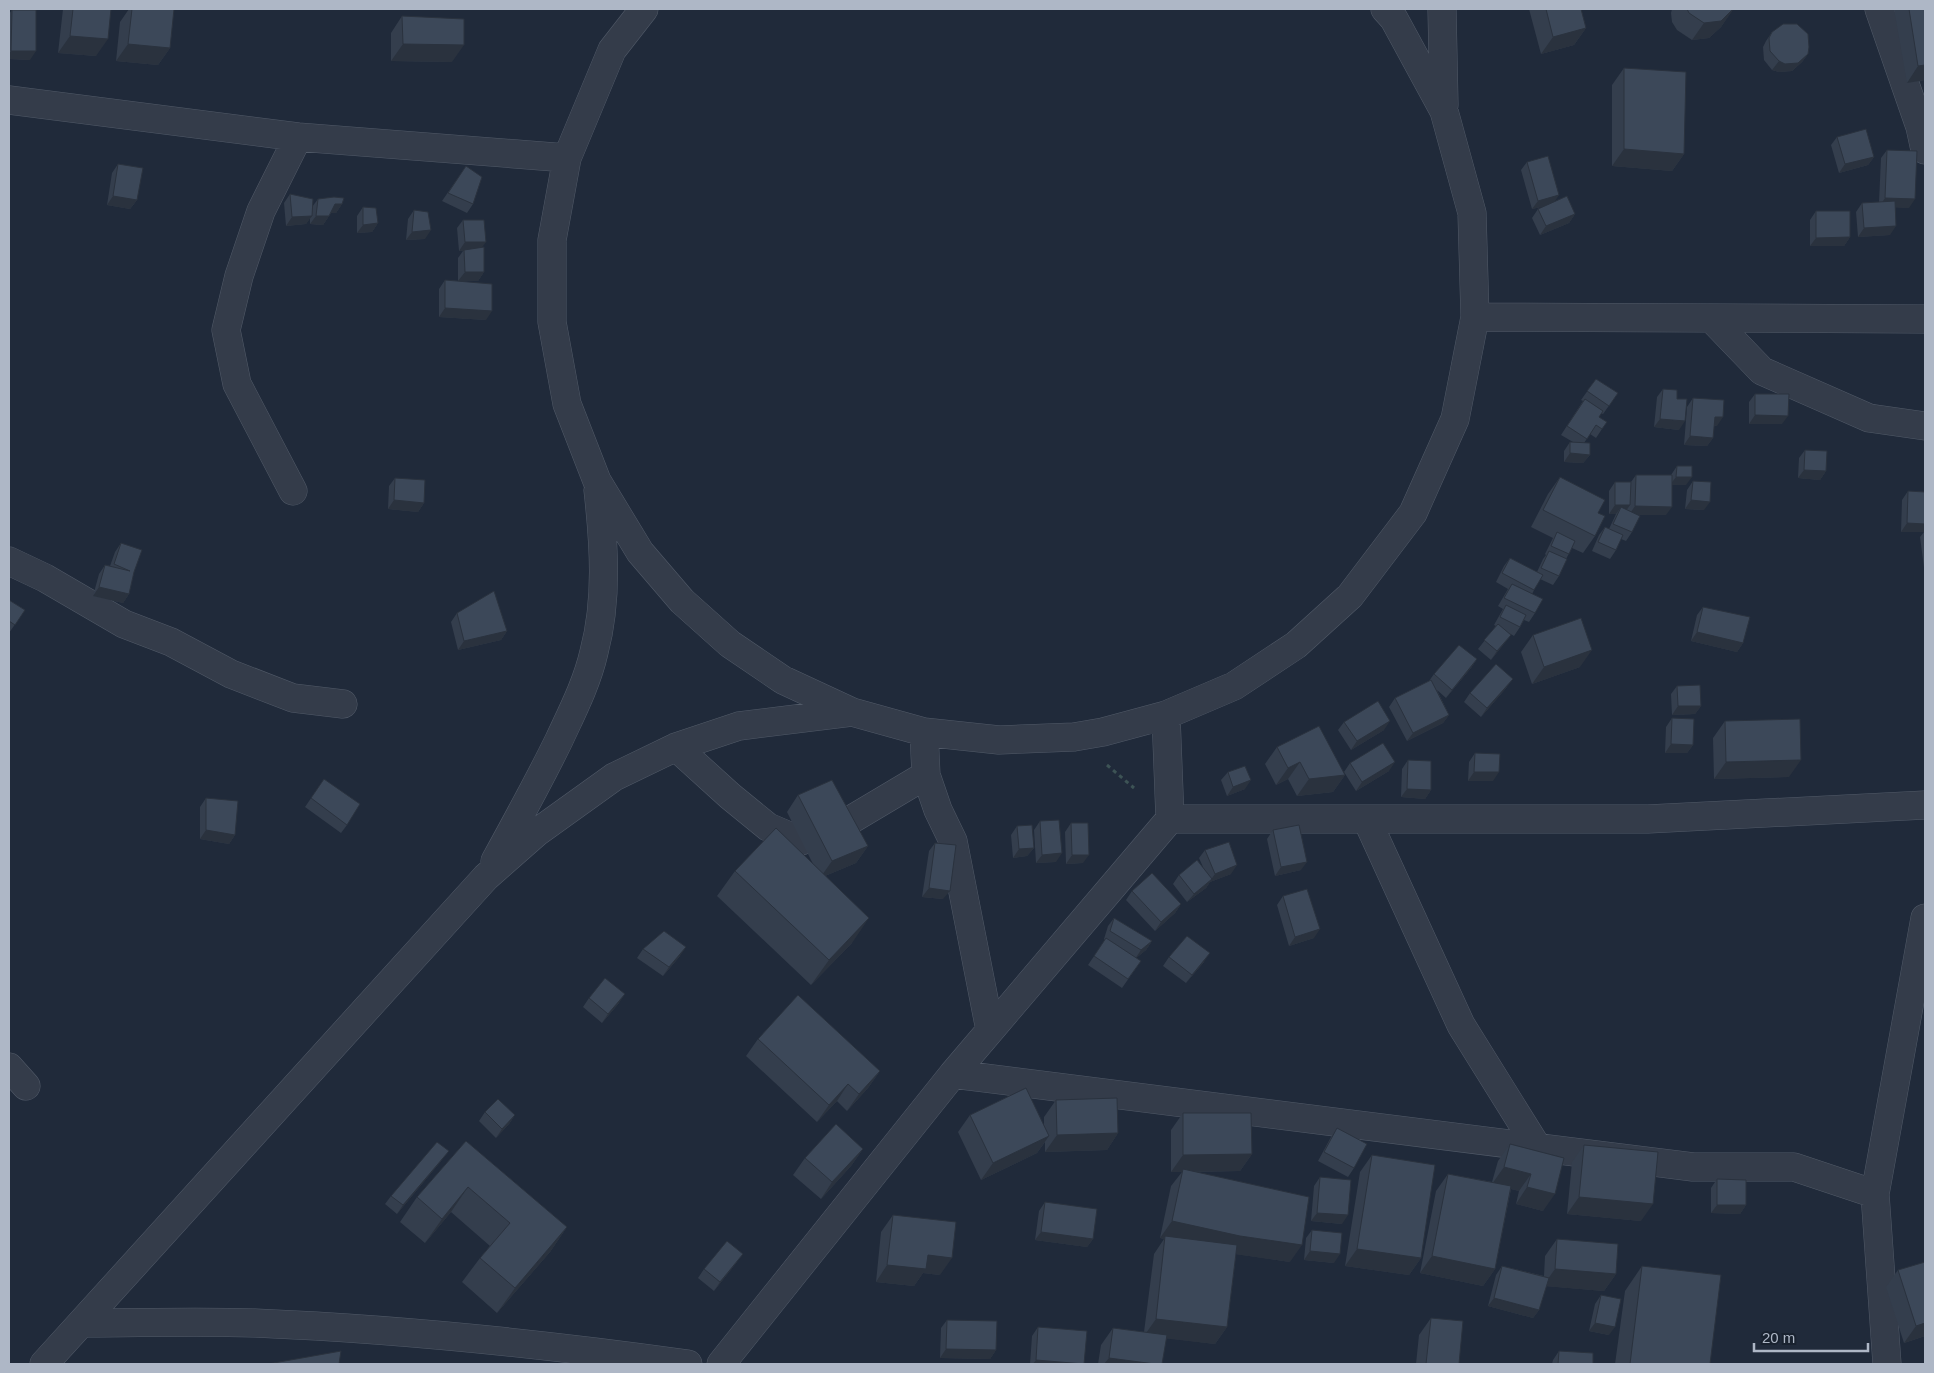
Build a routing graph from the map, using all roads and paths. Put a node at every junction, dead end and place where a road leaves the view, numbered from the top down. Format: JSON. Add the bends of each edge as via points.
{"nodes":[{"id":1,"x":644,"y":9,"type":"edge"},
{"id":2,"x":1385,"y":9,"type":"edge"},
{"id":3,"x":1442,"y":9,"type":"edge"},
{"id":4,"x":1879,"y":9,"type":"edge"},
{"id":5,"x":9,"y":100,"type":"edge"},
{"id":6,"x":1444,"y":111,"type":"junction"},
{"id":7,"x":298,"y":136,"type":"junction"},
{"id":8,"x":1925,"y":150,"type":"edge"},
{"id":9,"x":567,"y":158,"type":"junction"},
{"id":10,"x":1475,"y":317,"type":"junction"},
{"id":11,"x":1711,"y":318,"type":"junction"},
{"id":12,"x":1925,"y":319,"type":"edge"},
{"id":13,"x":1925,"y":426,"type":"edge"},
{"id":14,"x":597,"y":481,"type":"junction"},
{"id":15,"x":293,"y":491,"type":"dead end"},
{"id":16,"x":9,"y":561,"type":"edge"},
{"id":17,"x":343,"y":704,"type":"dead end"},
{"id":18,"x":852,"y":712,"type":"junction"},
{"id":19,"x":1166,"y":715,"type":"junction"},
{"id":20,"x":924,"y":732,"type":"junction"},
{"id":21,"x":1074,"y":737,"type":"junction"},
{"id":22,"x":676,"y":747,"type":"junction"},
{"id":23,"x":926,"y":775,"type":"junction"},
{"id":24,"x":1925,"y":805,"type":"edge"},
{"id":25,"x":1170,"y":819,"type":"junction"},
{"id":26,"x":1367,"y":820,"type":"junction"},
{"id":27,"x":837,"y":828,"type":"edge"},
{"id":28,"x":801,"y":841,"type":"dead end"},
{"id":29,"x":486,"y":877,"type":"junction"},
{"id":30,"x":1925,"y":918,"type":"edge"},
{"id":31,"x":990,"y":1030,"type":"junction"},
{"id":32,"x":953,"y":1074,"type":"junction"},
{"id":33,"x":1536,"y":1147,"type":"junction"},
{"id":34,"x":1875,"y":1194,"type":"junction"},
{"id":35,"x":82,"y":1323,"type":"junction"},
{"id":36,"x":44,"y":1364,"type":"edge"},
{"id":37,"x":688,"y":1364,"type":"edge"},
{"id":38,"x":721,"y":1364,"type":"edge"},
{"id":39,"x":1887,"y":1364,"type":"edge"}],
"edges":[{"from":1,"to":9,"type":"street","via":[[612,50]]},
{"from":2,"to":6,"type":"street","via":[[1394,19]]},
{"from":3,"to":6,"type":"street"},
{"from":4,"to":8,"type":"street"},
{"from":5,"to":7,"type":"street"},
{"from":6,"to":10,"type":"street","via":[[1472,212]]},
{"from":7,"to":9,"type":"street"},
{"from":7,"to":15,"type":"street","via":[[261,211],[239,276],[226,330],[237,384]]},
{"from":9,"to":14,"type":"street","via":[[552,240],[552,322],[567,404]]},
{"from":10,"to":11,"type":"street"},
{"from":10,"to":19,"type":"street","via":[[1455,419],[1413,514],[1350,596],[1296,645],[1234,686]]},
{"from":11,"to":12,"type":"street"},
{"from":11,"to":13,"type":"street","via":[[1762,372],[1870,418]]},
{"from":14,"to":18,"type":"street","via":[[640,552],[682,601],[730,644],[784,680]]},
{"from":14,"to":29,"type":"street","via":[[603,535],[604,590],[594,652],[576,704]]},
{"from":16,"to":17,"type":"street","via":[[124,624],[171,642],[230,674],[293,698]]},
{"from":18,"to":20,"type":"street"},
{"from":18,"to":22,"type":"street","via":[[739,726]]},
{"from":19,"to":21,"type":"street"},
{"from":19,"to":25,"type":"street"},
{"from":20,"to":21,"type":"street","via":[[999,740]]},
{"from":20,"to":23,"type":"street"},
{"from":21,"to":25,"type":"path"},
{"from":22,"to":28,"type":"street","via":[[768,827]]},
{"from":22,"to":29,"type":"street","via":[[614,777],[536,833]]},
{"from":23,"to":27,"type":"street"},
{"from":23,"to":31,"type":"street","via":[[953,841]]},
{"from":24,"to":26,"type":"street","via":[[1648,819]]},
{"from":25,"to":26,"type":"street"},
{"from":25,"to":31,"type":"street"},
{"from":26,"to":33,"type":"street","via":[[1461,1026]]},
{"from":29,"to":35,"type":"street"},
{"from":30,"to":34,"type":"street"},
{"from":31,"to":32,"type":"street"},
{"from":32,"to":33,"type":"street"},
{"from":32,"to":38,"type":"street"},
{"from":33,"to":34,"type":"street","via":[[1693,1167],[1794,1167]]},
{"from":34,"to":39,"type":"street"},
{"from":35,"to":36,"type":"street"},
{"from":35,"to":37,"type":"street","via":[[254,1323],[424,1333]]}]}
